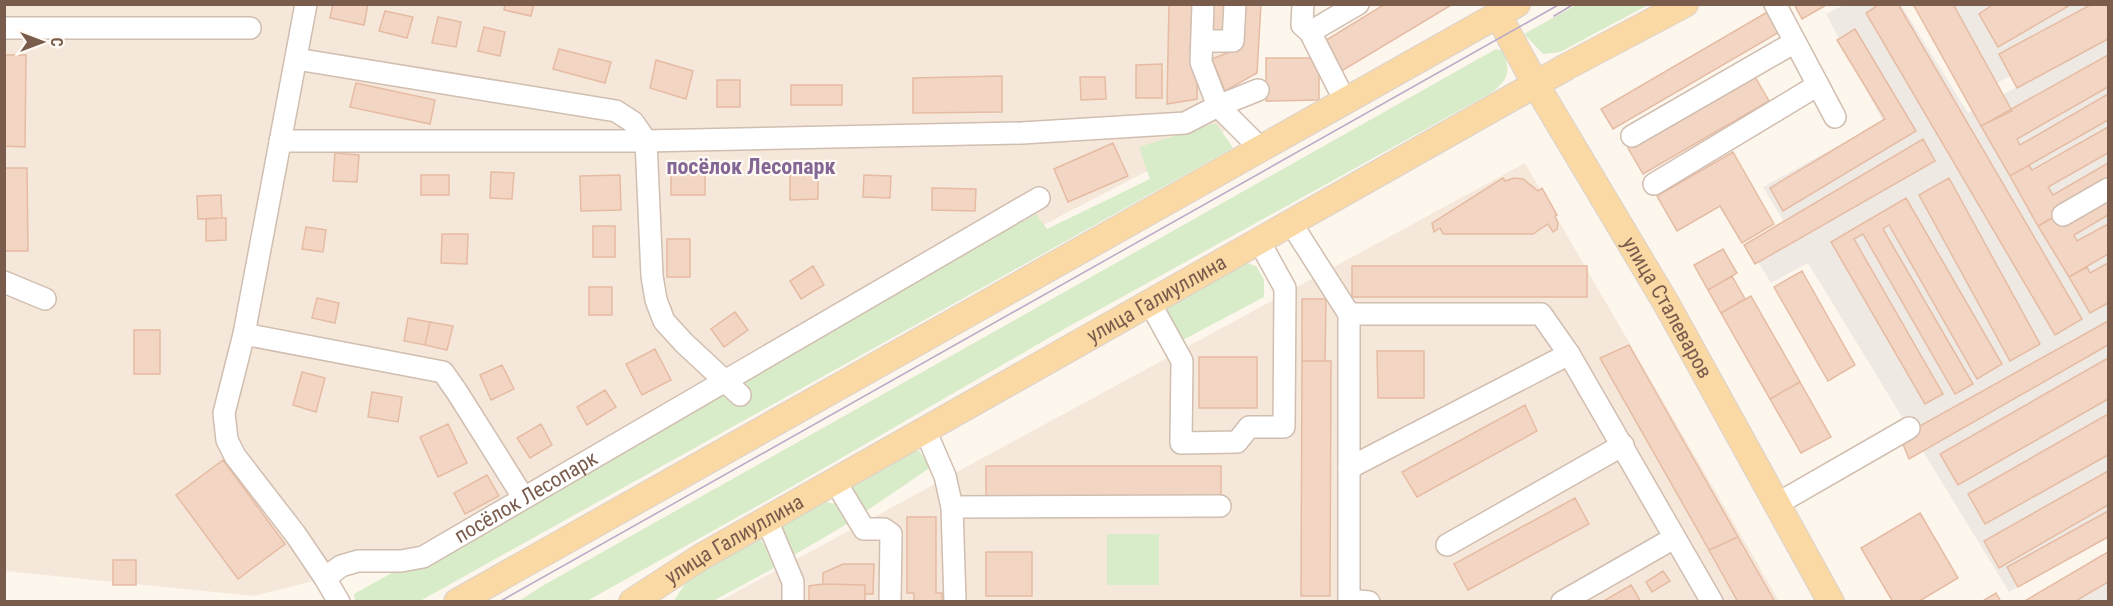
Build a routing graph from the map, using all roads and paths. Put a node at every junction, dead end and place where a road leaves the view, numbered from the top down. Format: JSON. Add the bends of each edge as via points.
{"nodes":[{"id":1,"x":306,"y":4,"type":"edge"},
{"id":2,"x":1203,"y":4,"type":"edge"},
{"id":3,"x":1235,"y":4,"type":"edge"},
{"id":4,"x":1303,"y":4,"type":"edge"},
{"id":5,"x":1359,"y":4,"type":"edge"},
{"id":6,"x":1685,"y":4,"type":"edge"},
{"id":7,"x":1775,"y":4,"type":"edge"},
{"id":8,"x":1507,"y":10,"type":"edge"},
{"id":9,"x":4,"y":28,"type":"edge"},
{"id":10,"x":250,"y":28,"type":"dead end"},
{"id":11,"x":1310,"y":32,"type":"junction"},
{"id":12,"x":1202,"y":42,"type":"junction"},
{"id":13,"x":1795,"y":42,"type":"junction"},
{"id":14,"x":296,"y":59,"type":"junction"},
{"id":15,"x":1536,"y":85,"type":"junction"},
{"id":16,"x":1818,"y":85,"type":"junction"},
{"id":17,"x":1258,"y":90,"type":"dead end"},
{"id":18,"x":1345,"y":101,"type":"junction"},
{"id":19,"x":1218,"y":106,"type":"junction"},
{"id":20,"x":1835,"y":117,"type":"dead end"},
{"id":21,"x":1632,"y":136,"type":"dead end"},
{"id":22,"x":280,"y":141,"type":"junction"},
{"id":23,"x":646,"y":141,"type":"junction"},
{"id":24,"x":1261,"y":148,"type":"junction"},
{"id":25,"x":1654,"y":184,"type":"dead end"},
{"id":26,"x":2109,"y":189,"type":"edge"},
{"id":27,"x":1039,"y":198,"type":"dead end"},
{"id":28,"x":2063,"y":215,"type":"dead end"},
{"id":29,"x":1291,"y":223,"type":"junction"},
{"id":30,"x":1259,"y":242,"type":"junction"},
{"id":31,"x":4,"y":282,"type":"edge"},
{"id":32,"x":45,"y":299,"type":"dead end"},
{"id":33,"x":1150,"y":303,"type":"junction"},
{"id":34,"x":1349,"y":314,"type":"junction"},
{"id":35,"x":244,"y":333,"type":"junction"},
{"id":36,"x":1569,"y":354,"type":"junction"},
{"id":37,"x":732,"y":388,"type":"junction"},
{"id":38,"x":1909,"y":428,"type":"dead end"},
{"id":39,"x":925,"y":430,"type":"junction"},
{"id":40,"x":1623,"y":445,"type":"junction"},
{"id":41,"x":1349,"y":468,"type":"junction"},
{"id":42,"x":835,"y":482,"type":"junction"},
{"id":43,"x":524,"y":497,"type":"junction"},
{"id":44,"x":1777,"y":504,"type":"junction"},
{"id":45,"x":1220,"y":506,"type":"dead end"},
{"id":46,"x":952,"y":507,"type":"junction"},
{"id":47,"x":767,"y":520,"type":"junction"},
{"id":48,"x":1674,"y":538,"type":"junction"},
{"id":49,"x":1447,"y":545,"type":"dead end"},
{"id":50,"x":325,"y":578,"type":"junction"},
{"id":51,"x":473,"y":599,"type":"edge"},
{"id":52,"x":1355,"y":601,"type":"edge"},
{"id":53,"x":339,"y":602,"type":"edge"},
{"id":54,"x":632,"y":602,"type":"edge"},
{"id":55,"x":793,"y":602,"type":"edge"},
{"id":56,"x":890,"y":602,"type":"edge"},
{"id":57,"x":955,"y":602,"type":"edge"},
{"id":58,"x":1562,"y":602,"type":"edge"},
{"id":59,"x":1712,"y":602,"type":"edge"},
{"id":60,"x":1831,"y":602,"type":"edge"}],
"edges":[{"from":1,"to":14,"type":"street"},
{"from":2,"to":12,"type":"street"},
{"from":3,"to":12,"type":"street","via":[[1233,41]]},
{"from":4,"to":11,"type":"street","via":[[1302,25]]},
{"from":5,"to":11,"type":"street"},
{"from":6,"to":15,"type":"main road","name":"улица Галиуллина"},
{"from":7,"to":13,"type":"street"},
{"from":8,"to":15,"type":"main road","name":"улица Сталеваров"},
{"from":8,"to":18,"type":"main road"},
{"from":9,"to":10,"type":"street"},
{"from":11,"to":18,"type":"street"},
{"from":12,"to":19,"type":"street","via":[[1201,62]]},
{"from":13,"to":16,"type":"street"},
{"from":13,"to":21,"type":"street"},
{"from":14,"to":22,"type":"street"},
{"from":14,"to":23,"type":"street","via":[[616,111],[633,122]]},
{"from":15,"to":29,"type":"main road","name":"улица Галиуллина"},
{"from":15,"to":44,"type":"main road","name":"улица Сталеваров","via":[[1666,303]]},
{"from":16,"to":20,"type":"street"},
{"from":16,"to":25,"type":"street"},
{"from":17,"to":19,"type":"street"},
{"from":18,"to":24,"type":"main road"},
{"from":19,"to":23,"type":"street","via":[[1185,123],[1022,133]]},
{"from":19,"to":24,"type":"street"},
{"from":22,"to":23,"type":"street"},
{"from":22,"to":35,"type":"street"},
{"from":23,"to":37,"type":"street","via":[[656,300],[664,321]]},
{"from":24,"to":51,"type":"main road"},
{"from":26,"to":28,"type":"street"},
{"from":27,"to":37,"type":"street","name":"посёлок Лесопарк","via":[[744,371]]},
{"from":29,"to":30,"type":"main road","name":"улица Галиуллина"},
{"from":29,"to":34,"type":"street"},
{"from":30,"to":33,"type":"main road","name":"улица Галиуллина"},
{"from":30,"to":33,"type":"street","via":[[1285,288],[1284,427],[1249,427],[1237,442],[1181,443],[1182,361]]},
{"from":31,"to":32,"type":"street"},
{"from":33,"to":39,"type":"main road","name":"улица Галиуллина"},
{"from":34,"to":36,"type":"street","via":[[1540,314]]},
{"from":34,"to":41,"type":"street"},
{"from":35,"to":43,"type":"street","via":[[443,372]]},
{"from":35,"to":50,"type":"street","via":[[224,413],[227,440]]},
{"from":36,"to":40,"type":"street"},
{"from":36,"to":41,"type":"street"},
{"from":37,"to":43,"type":"street","name":"посёлок Лесопарк"},
{"from":38,"to":44,"type":"street"},
{"from":39,"to":42,"type":"main road","name":"улица Галиуллина"},
{"from":39,"to":46,"type":"street","via":[[945,476]]},
{"from":40,"to":48,"type":"street"},
{"from":40,"to":49,"type":"street"},
{"from":41,"to":52,"type":"street"},
{"from":42,"to":47,"type":"main road","name":"улица Галиуллина"},
{"from":42,"to":56,"type":"street","via":[[864,529],[884,529],[891,534]]},
{"from":43,"to":50,"type":"street","name":"посёлок Лесопарк","via":[[423,557],[358,561]]},
{"from":44,"to":60,"type":"main road","name":"улица Сталеваров"},
{"from":45,"to":46,"type":"street"},
{"from":46,"to":57,"type":"street"},
{"from":47,"to":54,"type":"main road","name":"улица Галиуллина"},
{"from":47,"to":55,"type":"street","via":[[793,582]]},
{"from":48,"to":58,"type":"street"},
{"from":48,"to":59,"type":"street"},
{"from":50,"to":53,"type":"street"}]}
